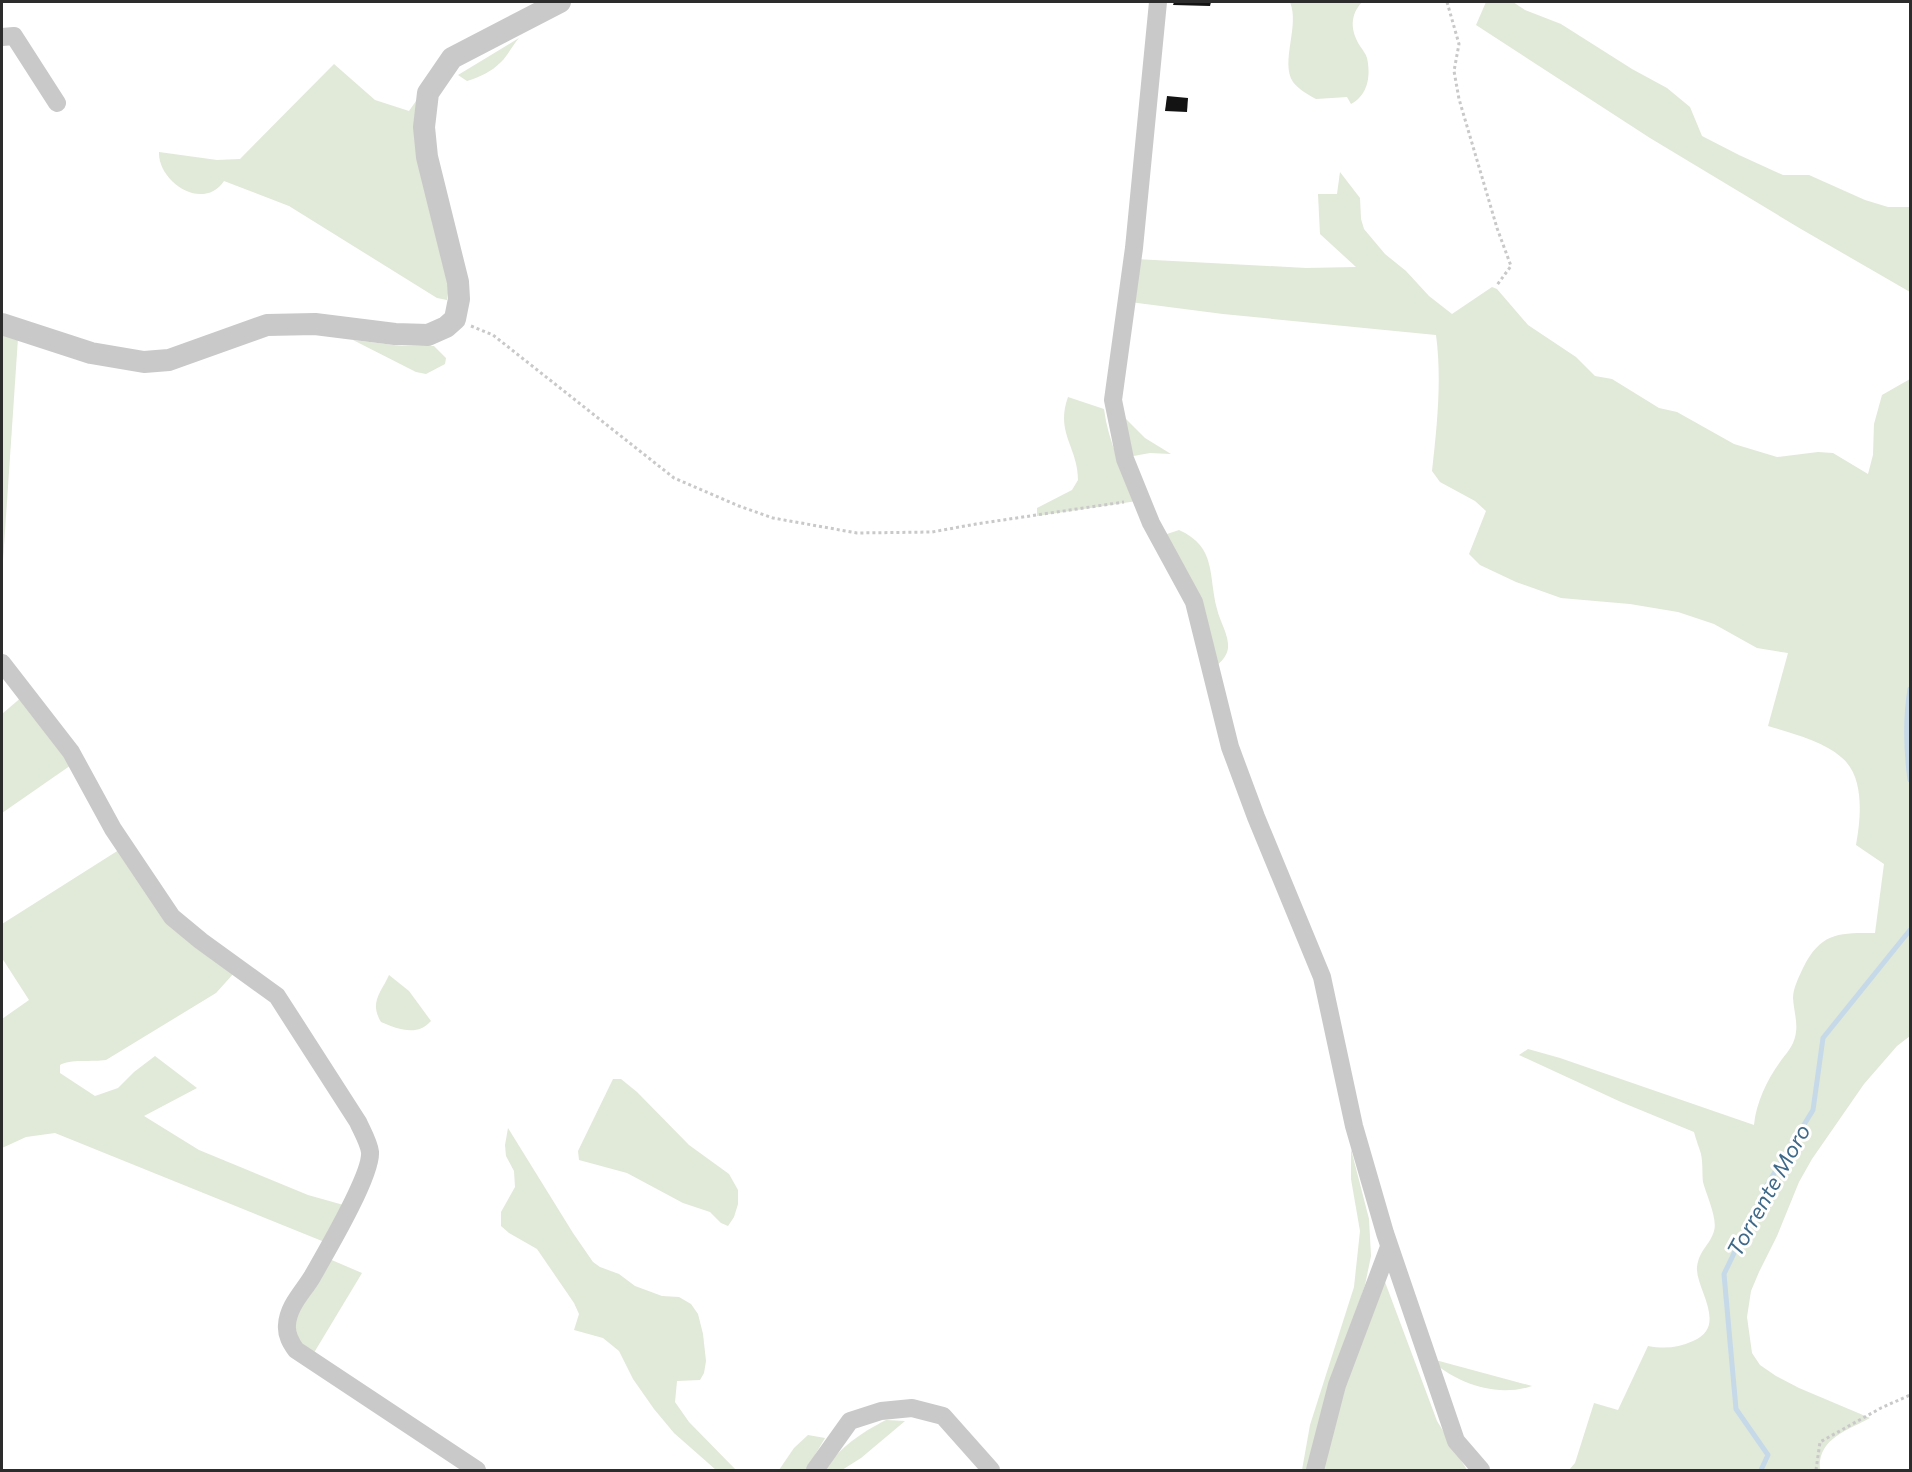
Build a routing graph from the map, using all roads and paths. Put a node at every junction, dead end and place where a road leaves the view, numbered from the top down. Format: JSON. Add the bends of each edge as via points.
{"nodes":[{"id":1,"x":560,"y":2,"type":"edge"},
{"id":2,"x":1158,"y":2,"type":"edge"},
{"id":3,"x":1448,"y":2,"type":"edge"},
{"id":4,"x":2,"y":37,"type":"edge"},
{"id":5,"x":57,"y":103,"type":"dead end"},
{"id":6,"x":1497,"y":285,"type":"dead end"},
{"id":7,"x":455,"y":320,"type":"junction"},
{"id":8,"x":2,"y":324,"type":"edge"},
{"id":9,"x":1140,"y":497,"type":"junction"},
{"id":10,"x":2,"y":663,"type":"edge"},
{"id":11,"x":1389,"y":1247,"type":"junction"},
{"id":12,"x":1911,"y":1395,"type":"edge"},
{"id":13,"x":477,"y":1470,"type":"edge"},
{"id":14,"x":815,"y":1470,"type":"edge"},
{"id":15,"x":991,"y":1470,"type":"edge"},
{"id":16,"x":1315,"y":1470,"type":"edge"},
{"id":17,"x":1481,"y":1470,"type":"edge"},
{"id":18,"x":1816,"y":1470,"type":"edge"}],
"edges":[{"from":1,"to":7,"type":"street","via":[[452,58],[428,93],[424,127],[427,157],[458,282]]},
{"from":2,"to":9,"type":"street","via":[[1134,248],[1113,400],[1125,459]]},
{"from":3,"to":6,"type":"path","via":[[1459,44],[1454,71],[1459,99],[1511,266]]},
{"from":4,"to":5,"type":"street","via":[[14,36]]},
{"from":7,"to":8,"type":"street","via":[[428,335],[315,324],[267,325],[169,360],[144,362],[91,353]]},
{"from":7,"to":9,"type":"path","via":[[493,335],[674,478],[773,518],[857,533],[932,532]]},
{"from":9,"to":11,"type":"street","via":[[1194,602],[1230,747],[1322,976],[1354,1126]]},
{"from":10,"to":13,"type":"street","via":[[71,752],[113,829],[172,916],[277,996],[358,1122],[368,1145],[369,1166],[363,1184],[292,1308],[286,1327],[290,1340],[305,1357]]},
{"from":11,"to":16,"type":"street","via":[[1337,1385]]},
{"from":11,"to":17,"type":"street","via":[[1456,1441]]},
{"from":12,"to":18,"type":"path","via":[[1820,1442]]},
{"from":14,"to":15,"type":"street","via":[[850,1421],[912,1408],[943,1416]]}]}
